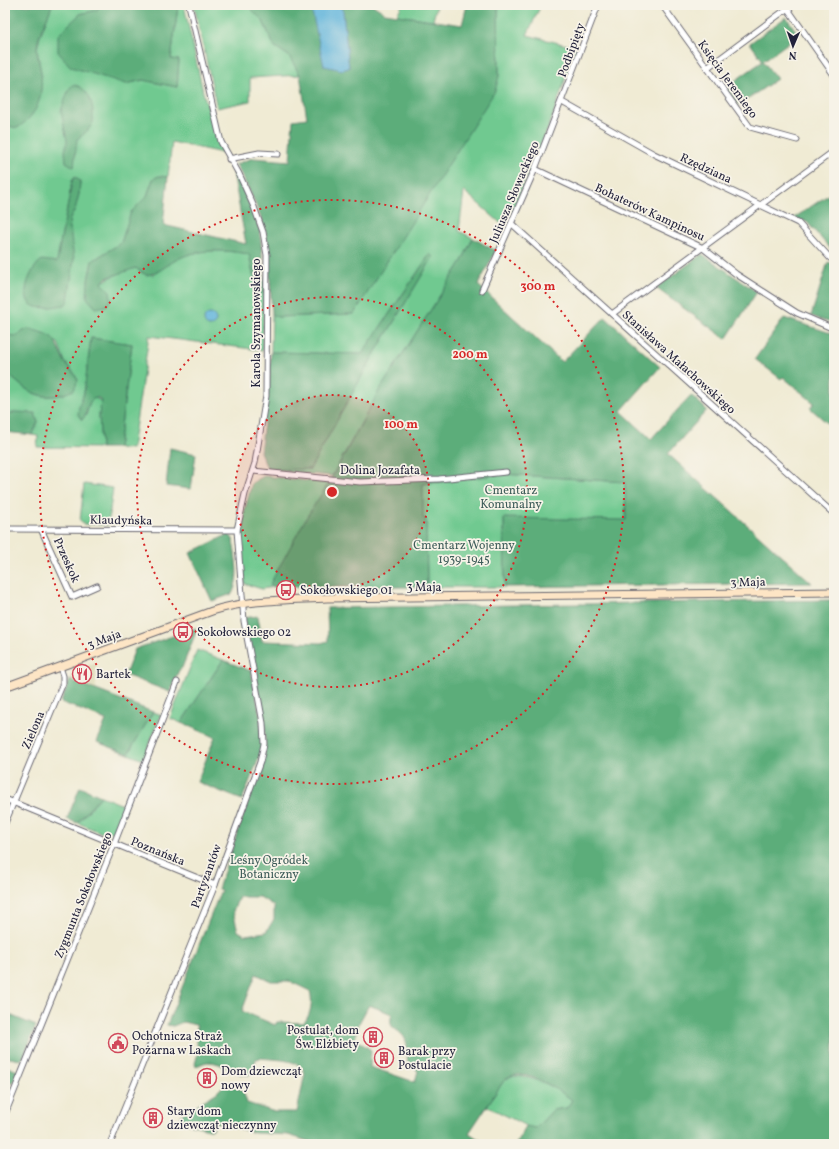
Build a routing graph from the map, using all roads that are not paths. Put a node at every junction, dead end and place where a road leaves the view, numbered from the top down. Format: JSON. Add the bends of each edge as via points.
{"nodes":[{"id":1,"x":189,"y":5,"type":"edge"},
{"id":2,"x":598,"y":5,"type":"edge"},
{"id":3,"x":662,"y":5,"type":"edge"},
{"id":4,"x":792,"y":5,"type":"edge"},
{"id":5,"x":786,"y":7,"type":"edge"},
{"id":6,"x":707,"y":68,"type":"junction"},
{"id":7,"x":834,"y":75,"type":"edge"},
{"id":8,"x":562,"y":102,"type":"junction"},
{"id":9,"x":797,"y":140,"type":"dead end"},
{"id":10,"x":834,"y":151,"type":"edge"},
{"id":11,"x":278,"y":154,"type":"dead end"},
{"id":12,"x":229,"y":159,"type":"junction"},
{"id":13,"x":535,"y":169,"type":"junction"},
{"id":14,"x":759,"y":204,"type":"junction"},
{"id":15,"x":512,"y":224,"type":"junction"},
{"id":16,"x":703,"y":248,"type":"junction"},
{"id":17,"x":834,"y":259,"type":"edge"},
{"id":18,"x":482,"y":290,"type":"dead end"},
{"id":19,"x":612,"y":314,"type":"junction"},
{"id":20,"x":834,"y":329,"type":"edge"},
{"id":21,"x":253,"y":471,"type":"junction"},
{"id":22,"x":506,"y":472,"type":"dead end"},
{"id":23,"x":834,"y":514,"type":"edge"},
{"id":24,"x":5,"y":529,"type":"edge"},
{"id":25,"x":41,"y":529,"type":"junction"},
{"id":26,"x":237,"y":530,"type":"junction"},
{"id":27,"x":97,"y":586,"type":"dead end"},
{"id":28,"x":834,"y":592,"type":"edge"},
{"id":29,"x":242,"y":604,"type":"junction"},
{"id":30,"x":60,"y":667,"type":"junction"},
{"id":31,"x":177,"y":682,"type":"dead end"},
{"id":32,"x":5,"y":687,"type":"edge"},
{"id":33,"x":5,"y":799,"type":"edge"},
{"id":34,"x":13,"y":802,"type":"junction"},
{"id":35,"x":5,"y":823,"type":"edge"},
{"id":36,"x":114,"y":844,"type":"junction"},
{"id":37,"x":215,"y":885,"type":"junction"},
{"id":38,"x":5,"y":1114,"type":"edge"},
{"id":39,"x":110,"y":1144,"type":"edge"}],
"edges":[{"from":1,"to":12,"type":"street","name":"Karola Szymanowskiego","via":[[221,142]]},
{"from":2,"to":8,"type":"street","name":"Podbipięty"},
{"from":3,"to":6,"type":"street","name":"Księcia Jeremiego"},
{"from":4,"to":5,"type":"street"},
{"from":5,"to":6,"type":"street"},
{"from":5,"to":7,"type":"street"},
{"from":6,"to":9,"type":"street","name":"Księcia Jeremiego","via":[[750,127]]},
{"from":8,"to":13,"type":"street","name":"Juliusza Słowackiego"},
{"from":8,"to":14,"type":"street","name":"Rzędziana","via":[[654,154]]},
{"from":10,"to":14,"type":"street"},
{"from":11,"to":12,"type":"street","via":[[259,153]]},
{"from":12,"to":21,"type":"street","name":"Karola Szymanowskiego","via":[[254,207],[263,232],[267,255],[266,396]]},
{"from":13,"to":15,"type":"street","name":"Juliusza Słowackiego"},
{"from":13,"to":16,"type":"street","name":"Bohaterów Kampinosu"},
{"from":14,"to":16,"type":"street"},
{"from":14,"to":17,"type":"street","name":"Rzędziana","via":[[798,223],[830,258]]},
{"from":15,"to":18,"type":"street","name":"Juliusza Słowackiego"},
{"from":15,"to":19,"type":"street","name":"Stanisława Małachowskiego"},
{"from":16,"to":19,"type":"street"},
{"from":16,"to":20,"type":"street","name":"Bohaterów Kampinosu","via":[[736,274],[797,313]]},
{"from":19,"to":23,"type":"street","name":"Stanisława Małachowskiego"},
{"from":21,"to":22,"type":"street","name":"Dolina Jozafata","via":[[360,482],[432,480]]},
{"from":21,"to":26,"type":"street","name":"Karola Szymanowskiego"},
{"from":24,"to":25,"type":"street","name":"Klaudyńska"},
{"from":25,"to":26,"type":"street","name":"Klaudyńska"},
{"from":25,"to":27,"type":"street","name":"Przeskok","via":[[72,597]]},
{"from":26,"to":29,"type":"street","name":"Karola Szymanowskiego"},
{"from":28,"to":29,"type":"street","name":"3 Maja","via":[[327,598]]},
{"from":29,"to":30,"type":"street","name":"3 Maja","via":[[206,613]]},
{"from":29,"to":37,"type":"street","name":"Partyzantów","via":[[263,723],[264,744],[260,762]]},
{"from":30,"to":32,"type":"street","name":"3 Maja"},
{"from":30,"to":34,"type":"street","name":"Zielona","via":[[63,683]]},
{"from":31,"to":36,"type":"street","name":"Zygmunta Sokołowskiego"},
{"from":33,"to":34,"type":"street","name":"Poznańska"},
{"from":34,"to":35,"type":"street","name":"Zielona"},
{"from":34,"to":36,"type":"street","name":"Poznańska"},
{"from":36,"to":37,"type":"street","name":"Poznańska"},
{"from":36,"to":38,"type":"street","name":"Zygmunta Sokołowskiego"},
{"from":37,"to":39,"type":"street","name":"Partyzantów"}]}
